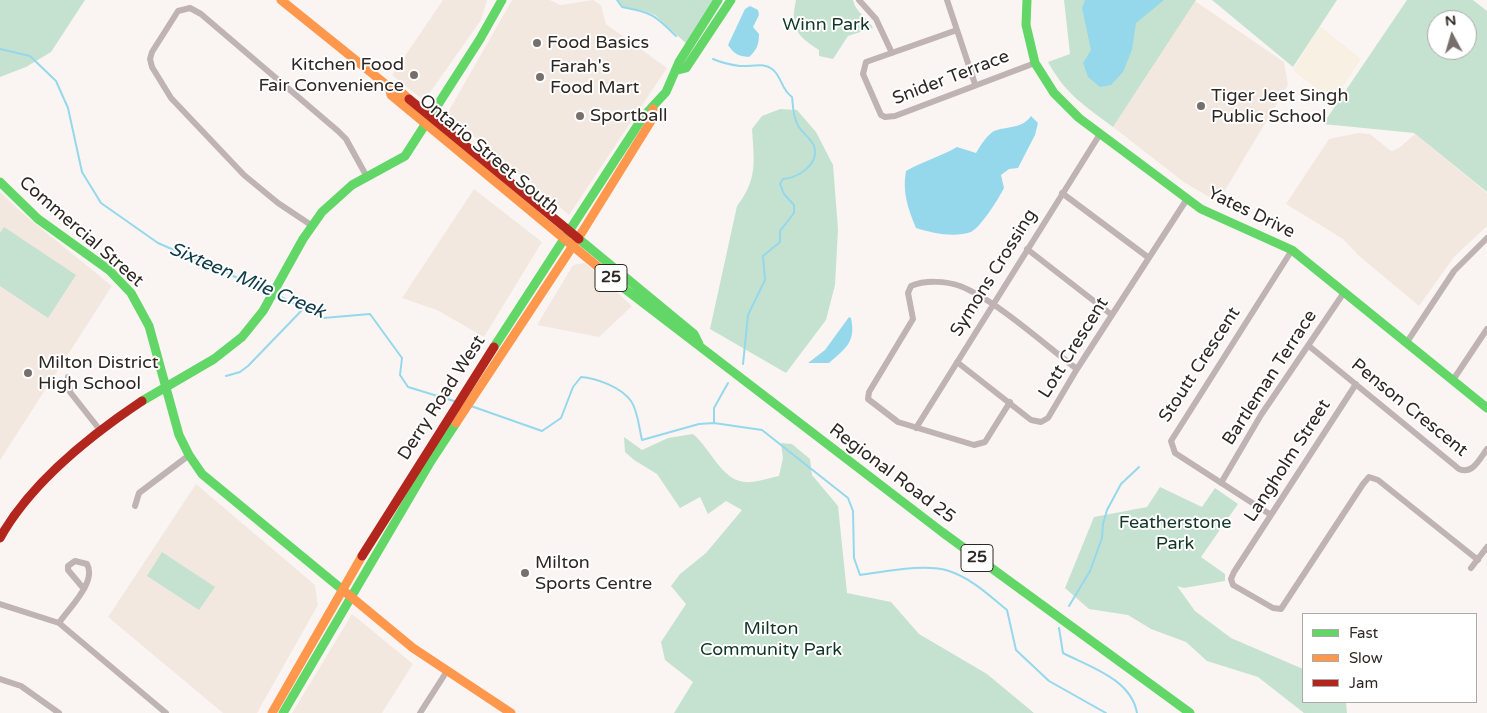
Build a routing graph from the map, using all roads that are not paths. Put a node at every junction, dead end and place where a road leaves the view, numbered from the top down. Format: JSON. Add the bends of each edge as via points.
{"nodes":[{"id":1,"x":281,"y":0,"type":"edge"},
{"id":2,"x":502,"y":0,"type":"edge"},
{"id":3,"x":718,"y":0,"type":"edge"},
{"id":4,"x":731,"y":0,"type":"edge"},
{"id":5,"x":860,"y":0,"type":"edge"},
{"id":6,"x":947,"y":0,"type":"edge"},
{"id":7,"x":1027,"y":0,"type":"edge"},
{"id":8,"x":957,"y":30,"type":"junction"},
{"id":9,"x":892,"y":53,"type":"junction"},
{"id":10,"x":1035,"y":63,"type":"junction"},
{"id":11,"x":678,"y":70,"type":"junction"},
{"id":12,"x":975,"y":84,"type":"junction"},
{"id":13,"x":653,"y":109,"type":"junction"},
{"id":14,"x":429,"y":121,"type":"junction"},
{"id":15,"x":1100,"y":134,"type":"junction"},
{"id":16,"x":367,"y":177,"type":"junction"},
{"id":17,"x":0,"y":182,"type":"edge"},
{"id":18,"x":1062,"y":192,"type":"junction"},
{"id":19,"x":1187,"y":199,"type":"junction"},
{"id":20,"x":312,"y":225,"type":"junction"},
{"id":21,"x":569,"y":230,"type":"junction"},
{"id":22,"x":564,"y":238,"type":"junction"},
{"id":23,"x":578,"y":238,"type":"junction"},
{"id":24,"x":1487,"y":238,"type":"edge"},
{"id":25,"x":573,"y":246,"type":"junction"},
{"id":26,"x":1027,"y":249,"type":"junction"},
{"id":27,"x":1292,"y":250,"type":"junction"},
{"id":28,"x":1149,"y":258,"type":"junction"},
{"id":29,"x":1345,"y":291,"type":"junction"},
{"id":30,"x":991,"y":304,"type":"junction"},
{"id":31,"x":1112,"y":315,"type":"junction"},
{"id":32,"x":1487,"y":330,"type":"edge"},
{"id":33,"x":1407,"y":342,"type":"junction"},
{"id":34,"x":699,"y":344,"type":"junction"},
{"id":35,"x":1309,"y":346,"type":"junction"},
{"id":36,"x":957,"y":362,"type":"junction"},
{"id":37,"x":1077,"y":369,"type":"junction"},
{"id":38,"x":68,"y":377,"type":"dead end"},
{"id":39,"x":1453,"y":380,"type":"junction"},
{"id":40,"x":1356,"y":384,"type":"junction"},
{"id":41,"x":165,"y":387,"type":"junction"},
{"id":42,"x":1010,"y":402,"type":"junction"},
{"id":43,"x":1487,"y":408,"type":"edge"},
{"id":44,"x":916,"y":428,"type":"junction"},
{"id":45,"x":100,"y":430,"type":"junction"},
{"id":46,"x":1487,"y":449,"type":"edge"},
{"id":47,"x":188,"y":456,"type":"junction"},
{"id":48,"x":1221,"y":483,"type":"junction"},
{"id":49,"x":135,"y":506,"type":"dead end"},
{"id":50,"x":1271,"y":515,"type":"junction"},
{"id":51,"x":0,"y":538,"type":"edge"},
{"id":52,"x":1487,"y":547,"type":"edge"},
{"id":53,"x":1478,"y":560,"type":"junction"},
{"id":54,"x":1471,"y":568,"type":"dead end"},
{"id":55,"x":84,"y":589,"type":"dead end"},
{"id":56,"x":342,"y":589,"type":"junction"},
{"id":57,"x":350,"y":597,"type":"junction"},
{"id":58,"x":0,"y":604,"type":"edge"},
{"id":59,"x":59,"y":623,"type":"junction"},
{"id":60,"x":447,"y":671,"type":"junction"},
{"id":61,"x":0,"y":679,"type":"edge"},
{"id":62,"x":59,"y":713,"type":"edge"},
{"id":63,"x":166,"y":713,"type":"edge"},
{"id":64,"x":272,"y":713,"type":"edge"},
{"id":65,"x":283,"y":713,"type":"edge"},
{"id":66,"x":420,"y":713,"type":"edge"},
{"id":67,"x":511,"y":713,"type":"edge"},
{"id":68,"x":1190,"y":713,"type":"edge"}],
"edges":[{"from":1,"to":14,"type":"main road","name":"Ontario Street South","via":[[389,87],[391,95]]},
{"from":2,"to":14,"type":"main road"},
{"from":3,"to":11,"type":"main road","name":"Derry Road West","via":[[679,62]]},
{"from":4,"to":11,"type":"main road","name":"Derry Road West","via":[[686,68]]},
{"from":5,"to":9,"type":"street","via":[[876,19]]},
{"from":6,"to":8,"type":"street"},
{"from":7,"to":10,"type":"main road","name":"Yates Drive","via":[[1026,25]]},
{"from":8,"to":9,"type":"street","name":"Snider Terrace"},
{"from":8,"to":12,"type":"street"},
{"from":9,"to":12,"type":"street","name":"Snider Terrace","via":[[866,62],[863,69],[878,111],[885,117],[895,116]]},
{"from":10,"to":12,"type":"street","name":"Snider Terrace"},
{"from":10,"to":15,"type":"main road","name":"Yates Drive","via":[[1065,105]]},
{"from":11,"to":13,"type":"main road","name":"Derry Road West"},
{"from":13,"to":21,"type":"main road","name":"Derry Road West","via":[[644,117]]},
{"from":13,"to":23,"type":"main road","name":"Derry Road West","via":[[651,121]]},
{"from":14,"to":16,"type":"main road","via":[[405,156],[391,167]]},
{"from":14,"to":21,"type":"main road","name":"Ontario Street South"},
{"from":14,"to":22,"type":"main road","name":"Ontario Street South"},
{"from":15,"to":18,"type":"street","name":"Symons Crossing"},
{"from":15,"to":19,"type":"main road","name":"Yates Drive"},
{"from":16,"to":20,"type":"main road","via":[[343,192]]},
{"from":16,"to":20,"type":"street","via":[[346,140],[331,124],[201,14],[190,8],[178,11],[152,52],[150,59],[158,79],[171,98],[244,175]]},
{"from":17,"to":41,"type":"main road","name":"Commercial Street","via":[[30,212],[127,288],[146,323]]},
{"from":18,"to":26,"type":"street","name":"Symons Crossing"},
{"from":18,"to":28,"type":"street"},
{"from":19,"to":27,"type":"main road","name":"Yates Drive","via":[[1215,216]]},
{"from":19,"to":28,"type":"street","name":"Lott Crescent"},
{"from":20,"to":41,"type":"main road","via":[[269,303],[244,336],[217,358]]},
{"from":21,"to":22,"type":"main road","name":"Derry Road West"},
{"from":21,"to":23,"type":"main road","name":"Regional Road 25","number":"25"},
{"from":22,"to":25,"type":"main road","name":"Ontario Street South","number":"25"},
{"from":22,"to":56,"type":"main road","name":"Derry Road West","via":[[465,389]]},
{"from":23,"to":25,"type":"main road","name":"Derry Road West"},
{"from":23,"to":34,"type":"main road","name":"Regional Road 25","number":"25","via":[[694,334]]},
{"from":24,"to":33,"type":"street","via":[[1454,271]]},
{"from":25,"to":34,"type":"main road","name":"Regional Road 25","number":"25","via":[[650,310]]},
{"from":25,"to":57,"type":"main road","name":"Derry Road West","via":[[431,461]]},
{"from":26,"to":30,"type":"street","name":"Symons Crossing"},
{"from":26,"to":31,"type":"street"},
{"from":27,"to":29,"type":"main road","name":"Yates Drive"},
{"from":27,"to":48,"type":"street","name":"Stoutt Crescent","via":[[1172,437],[1175,453]]},
{"from":28,"to":31,"type":"street","name":"Lott Crescent"},
{"from":29,"to":33,"type":"main road","name":"Yates Drive"},
{"from":29,"to":35,"type":"street","name":"Bartleman Terrace"},
{"from":30,"to":36,"type":"street","name":"Symons Crossing"},
{"from":30,"to":37,"type":"street"},
{"from":30,"to":44,"type":"street","via":[[959,286],[934,282],[908,288],[913,319],[867,398],[898,422]]},
{"from":31,"to":37,"type":"street","name":"Lott Crescent"},
{"from":32,"to":39,"type":"street"},
{"from":33,"to":39,"type":"main road","name":"Yates Drive"},
{"from":34,"to":68,"type":"main road","name":"Regional Road 25","number":"25","via":[[815,437]]},
{"from":35,"to":40,"type":"street","name":"Penson Crescent"},
{"from":35,"to":48,"type":"street","name":"Bartleman Terrace","via":[[1261,415]]},
{"from":36,"to":42,"type":"street","name":"Lott Crescent"},
{"from":36,"to":44,"type":"street","name":"Symons Crossing"},
{"from":37,"to":42,"type":"street","name":"Lott Crescent","via":[[1044,421],[1032,420]]},
{"from":38,"to":45,"type":"street","via":[[70,392]]},
{"from":39,"to":43,"type":"main road","name":"Yates Drive"},
{"from":40,"to":46,"type":"street","name":"Penson Crescent","via":[[1459,469],[1471,469]]},
{"from":40,"to":50,"type":"street","name":"Langholm Street"},
{"from":41,"to":45,"type":"main road"},
{"from":41,"to":47,"type":"main road","name":"Commercial Street"},
{"from":42,"to":44,"type":"street","via":[[986,442],[979,445]]},
{"from":45,"to":51,"type":"main road","via":[[24,504]]},
{"from":47,"to":49,"type":"street","via":[[139,493]]},
{"from":47,"to":56,"type":"main road","name":"Commercial Street","via":[[211,483]]},
{"from":48,"to":50,"type":"street","name":"Stoutt Crescent"},
{"from":50,"to":53,"type":"street","name":"Langholm Street","via":[[1231,579],[1237,588],[1273,608],[1281,609],[1369,477],[1378,480]]},
{"from":52,"to":53,"type":"street"},
{"from":53,"to":54,"type":"street"},
{"from":55,"to":59,"type":"street"},
{"from":56,"to":57,"type":"main road","name":"Commercial Street"},
{"from":56,"to":64,"type":"main road","name":"Derry Road West"},
{"from":57,"to":60,"type":"main road","name":"Commercial Street"},
{"from":57,"to":65,"type":"main road","name":"Derry Road West"},
{"from":58,"to":59,"type":"street"},
{"from":59,"to":63,"type":"street"},
{"from":60,"to":66,"type":"street"},
{"from":60,"to":67,"type":"main road","name":"Commercial Street"},
{"from":61,"to":62,"type":"street","via":[[21,686]]}]}
